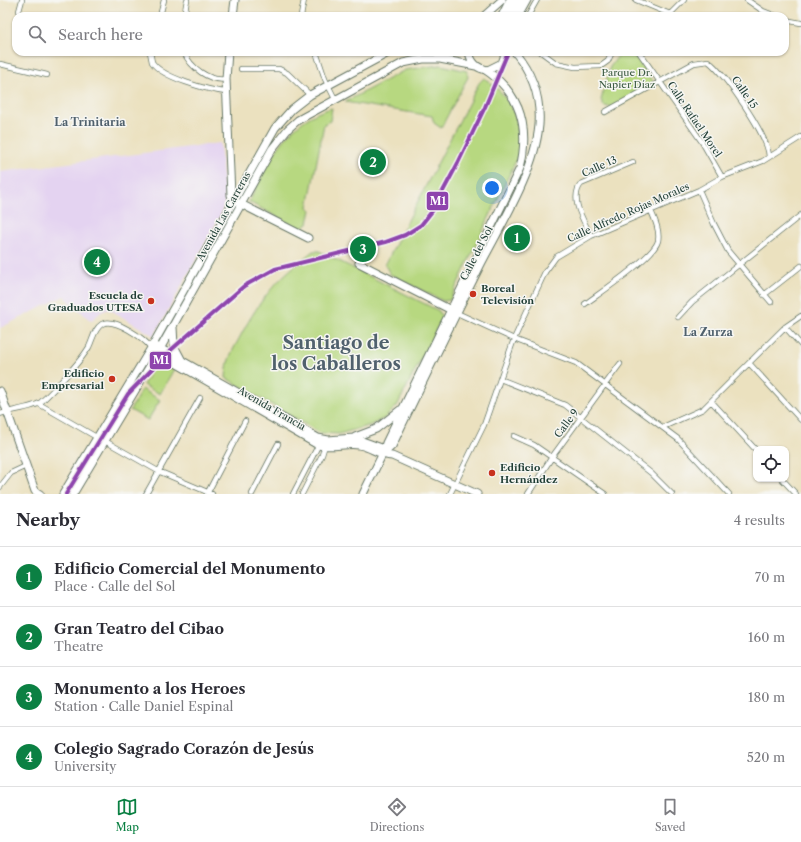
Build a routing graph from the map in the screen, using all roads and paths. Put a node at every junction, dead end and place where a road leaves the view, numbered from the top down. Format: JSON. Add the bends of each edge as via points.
{"nodes":[{"id":1,"x":22,"y":0,"type":"edge"},
{"id":2,"x":164,"y":0,"type":"edge"},
{"id":3,"x":187,"y":0,"type":"edge"},
{"id":4,"x":235,"y":0,"type":"edge"},
{"id":5,"x":304,"y":0,"type":"edge"},
{"id":6,"x":511,"y":0,"type":"edge"},
{"id":7,"x":520,"y":0,"type":"edge"},
{"id":8,"x":527,"y":0,"type":"edge"},
{"id":9,"x":537,"y":0,"type":"edge"},
{"id":10,"x":636,"y":0,"type":"edge"},
{"id":11,"x":684,"y":0,"type":"edge"},
{"id":12,"x":747,"y":0,"type":"edge"},
{"id":13,"x":19,"y":11,"type":"dead end"},
{"id":14,"x":508,"y":11,"type":"edge"},
{"id":15,"x":161,"y":12,"type":"edge"},
{"id":16,"x":185,"y":12,"type":"edge"},
{"id":17,"x":234,"y":12,"type":"edge"},
{"id":18,"x":302,"y":12,"type":"edge"},
{"id":19,"x":530,"y":12,"type":"edge"},
{"id":20,"x":662,"y":12,"type":"edge"},
{"id":21,"x":672,"y":12,"type":"edge"},
{"id":22,"x":766,"y":12,"type":"edge"},
{"id":23,"x":789,"y":21,"type":"edge"},
{"id":24,"x":801,"y":23,"type":"edge"},
{"id":25,"x":151,"y":56,"type":"edge"},
{"id":26,"x":186,"y":56,"type":"edge"},
{"id":27,"x":228,"y":56,"type":"edge"},
{"id":28,"x":317,"y":56,"type":"edge"},
{"id":29,"x":382,"y":56,"type":"edge"},
{"id":30,"x":470,"y":56,"type":"edge"},
{"id":31,"x":505,"y":56,"type":"edge"},
{"id":32,"x":517,"y":56,"type":"edge"},
{"id":33,"x":546,"y":56,"type":"edge"},
{"id":34,"x":610,"y":56,"type":"edge"},
{"id":35,"x":642,"y":56,"type":"edge"},
{"id":36,"x":0,"y":64,"type":"edge"},
{"id":37,"x":476,"y":66,"type":"junction"},
{"id":38,"x":241,"y":69,"type":"dead end"},
{"id":39,"x":484,"y":69,"type":"junction"},
{"id":40,"x":47,"y":75,"type":"dead end"},
{"id":41,"x":226,"y":79,"type":"junction"},
{"id":42,"x":659,"y":83,"type":"junction"},
{"id":43,"x":327,"y":85,"type":"junction"},
{"id":44,"x":226,"y":92,"type":"junction"},
{"id":45,"x":310,"y":95,"type":"junction"},
{"id":46,"x":335,"y":99,"type":"junction"},
{"id":47,"x":605,"y":112,"type":"dead end"},
{"id":48,"x":801,"y":137,"type":"edge"},
{"id":49,"x":769,"y":157,"type":"junction"},
{"id":50,"x":633,"y":162,"type":"dead end"},
{"id":51,"x":722,"y":177,"type":"junction"},
{"id":52,"x":699,"y":190,"type":"junction"},
{"id":53,"x":233,"y":200,"type":"junction"},
{"id":54,"x":241,"y":203,"type":"junction"},
{"id":55,"x":502,"y":206,"type":"junction"},
{"id":56,"x":509,"y":210,"type":"junction"},
{"id":57,"x":651,"y":211,"type":"junction"},
{"id":58,"x":801,"y":215,"type":"edge"},
{"id":59,"x":591,"y":236,"type":"junction"},
{"id":60,"x":308,"y":238,"type":"dead end"},
{"id":61,"x":359,"y":263,"type":"dead end"},
{"id":62,"x":740,"y":264,"type":"junction"},
{"id":63,"x":801,"y":266,"type":"edge"},
{"id":64,"x":764,"y":294,"type":"junction"},
{"id":65,"x":771,"y":302,"type":"dead end"},
{"id":66,"x":585,"y":304,"type":"dead end"},
{"id":67,"x":453,"y":312,"type":"junction"},
{"id":68,"x":801,"y":316,"type":"edge"},
{"id":69,"x":678,"y":317,"type":"dead end"},
{"id":70,"x":174,"y":326,"type":"junction"},
{"id":71,"x":785,"y":327,"type":"junction"},
{"id":72,"x":514,"y":339,"type":"junction"},
{"id":73,"x":801,"y":345,"type":"edge"},
{"id":74,"x":152,"y":346,"type":"junction"},
{"id":75,"x":159,"y":351,"type":"junction"},
{"id":76,"x":181,"y":359,"type":"junction"},
{"id":77,"x":749,"y":363,"type":"junction"},
{"id":78,"x":620,"y":364,"type":"dead end"},
{"id":79,"x":500,"y":379,"type":"junction"},
{"id":80,"x":606,"y":384,"type":"junction"},
{"id":81,"x":0,"y":391,"type":"edge"},
{"id":82,"x":200,"y":398,"type":"dead end"},
{"id":83,"x":712,"y":402,"type":"junction"},
{"id":84,"x":39,"y":404,"type":"junction"},
{"id":85,"x":404,"y":406,"type":"junction"},
{"id":86,"x":3,"y":413,"type":"edge"},
{"id":87,"x":581,"y":418,"type":"junction"},
{"id":88,"x":801,"y":420,"type":"edge"},
{"id":89,"x":245,"y":421,"type":"dead end"},
{"id":90,"x":664,"y":427,"type":"junction"},
{"id":91,"x":514,"y":436,"type":"dead end"},
{"id":92,"x":98,"y":438,"type":"junction"},
{"id":93,"x":354,"y":438,"type":"junction"},
{"id":94,"x":105,"y":441,"type":"junction"},
{"id":95,"x":322,"y":442,"type":"junction"},
{"id":96,"x":278,"y":444,"type":"dead end"},
{"id":97,"x":753,"y":447,"type":"edge"},
{"id":98,"x":386,"y":452,"type":"junction"},
{"id":99,"x":552,"y":457,"type":"junction"},
{"id":100,"x":26,"y":466,"type":"junction"},
{"id":101,"x":158,"y":471,"type":"junction"},
{"id":102,"x":785,"y":482,"type":"edge"},
{"id":103,"x":455,"y":484,"type":"junction"},
{"id":104,"x":0,"y":487,"type":"edge"},
{"id":105,"x":35,"y":493,"type":"edge"},
{"id":106,"x":209,"y":493,"type":"edge"},
{"id":107,"x":63,"y":494,"type":"edge"},
{"id":108,"x":73,"y":494,"type":"edge"},
{"id":109,"x":146,"y":494,"type":"edge"},
{"id":110,"x":252,"y":494,"type":"edge"},
{"id":111,"x":292,"y":494,"type":"edge"},
{"id":112,"x":302,"y":494,"type":"edge"},
{"id":113,"x":363,"y":494,"type":"edge"},
{"id":114,"x":450,"y":494,"type":"edge"},
{"id":115,"x":477,"y":494,"type":"edge"},
{"id":116,"x":528,"y":494,"type":"edge"},
{"id":117,"x":605,"y":494,"type":"edge"},
{"id":118,"x":672,"y":494,"type":"edge"},
{"id":119,"x":729,"y":494,"type":"edge"},
{"id":120,"x":796,"y":494,"type":"edge"}],
"edges":[{"from":1,"to":13,"type":"street"},
{"from":2,"to":15,"type":"street"},
{"from":3,"to":16,"type":"street"},
{"from":4,"to":17,"type":"main road"},
{"from":5,"to":18,"type":"street"},
{"from":6,"to":14,"type":"highway"},
{"from":7,"to":14,"type":"highway"},
{"from":8,"to":14,"type":"main road"},
{"from":9,"to":19,"type":"street"},
{"from":10,"to":20,"type":"street"},
{"from":11,"to":21,"type":"street"},
{"from":12,"to":22,"type":"street"},
{"from":23,"to":24,"type":"street"},
{"from":25,"to":44,"type":"street","via":[[152,62],[162,71],[199,86]]},
{"from":26,"to":41,"type":"street","via":[[190,63],[204,74]]},
{"from":27,"to":41,"type":"main road"},
{"from":28,"to":43,"type":"street"},
{"from":29,"to":43,"type":"main road","name":"Avenida Las Carreras"},
{"from":30,"to":37,"type":"main road"},
{"from":31,"to":39,"type":"main road","via":[[498,67]]},
{"from":32,"to":56,"type":"main road","name":"Calle del Sol","via":[[533,82],[539,124],[534,156]]},
{"from":33,"to":34,"type":"street","via":[[556,63],[575,68],[601,66]]},
{"from":35,"to":42,"type":"street","name":"Calle Rafael Morel"},
{"from":36,"to":40,"type":"street"},
{"from":37,"to":39,"type":"main road","name":"Avenida Las Carreras"},
{"from":37,"to":46,"type":"main road","name":"Avenida Las Carreras","via":[[440,59],[413,60]]},
{"from":38,"to":45,"type":"street","via":[[279,69],[287,73]]},
{"from":39,"to":55,"type":"main road","name":"Calle del Sol","via":[[515,100],[522,115],[525,133],[525,149],[520,168]]},
{"from":41,"to":44,"type":"main road"},
{"from":42,"to":47,"type":"street","name":"Calle 15"},
{"from":42,"to":49,"type":"street","name":"Calle 15","via":[[694,62],[708,61],[724,77],[744,106],[764,138]]},
{"from":42,"to":51,"type":"street","name":"Calle Rafael Morel","via":[[702,142]]},
{"from":43,"to":45,"type":"main road","name":"Avenida Las Carreras"},
{"from":43,"to":46,"type":"street"},
{"from":44,"to":53,"type":"main road","via":[[230,191]]},
{"from":45,"to":53,"type":"main road","name":"Avenida Las Carreras","via":[[292,108],[275,128]]},
{"from":46,"to":54,"type":"main road","name":"Avenida Las Carreras","via":[[288,129],[272,149]]},
{"from":48,"to":49,"type":"street","name":"Calle Alfredo Rojas Morales"},
{"from":49,"to":51,"type":"street","name":"Calle Alfredo Rojas Morales"},
{"from":50,"to":59,"type":"street","name":"Calle 13","via":[[581,184],[578,188],[575,199]]},
{"from":51,"to":52,"type":"street","name":"Calle Alfredo Rojas Morales"},
{"from":52,"to":57,"type":"street","name":"Calle Alfredo Rojas Morales"},
{"from":52,"to":62,"type":"street","via":[[728,250]]},
{"from":53,"to":54,"type":"main road"},
{"from":53,"to":74,"type":"main road","name":"Avenida Las Carreras"},
{"from":54,"to":60,"type":"main road"},
{"from":54,"to":70,"type":"main road","name":"Avenida Las Carreras"},
{"from":55,"to":56,"type":"main road"},
{"from":55,"to":67,"type":"main road","name":"Calle del Sol"},
{"from":56,"to":67,"type":"main road","name":"Calle del Sol"},
{"from":57,"to":59,"type":"street","name":"Calle Alfredo Rojas Morales"},
{"from":57,"to":66,"type":"street","via":[[658,230],[655,248]]},
{"from":58,"to":62,"type":"street"},
{"from":59,"to":72,"type":"street","name":"Calle Alfredo Rojas Morales","via":[[561,253],[552,262]]},
{"from":61,"to":67,"type":"main road"},
{"from":62,"to":64,"type":"street"},
{"from":62,"to":69,"type":"street","via":[[692,302]]},
{"from":63,"to":64,"type":"street"},
{"from":64,"to":65,"type":"street"},
{"from":67,"to":72,"type":"street"},
{"from":67,"to":85,"type":"main road","name":"Calle del Sol"},
{"from":67,"to":98,"type":"main road","name":"Calle del Sol"},
{"from":68,"to":71,"type":"street"},
{"from":70,"to":75,"type":"main road","name":"Avenida Las Carreras"},
{"from":70,"to":76,"type":"main road","via":[[173,341]]},
{"from":71,"to":73,"type":"street"},
{"from":71,"to":77,"type":"street"},
{"from":72,"to":79,"type":"street","name":"Calle Alfredo Rojas Morales"},
{"from":72,"to":80,"type":"street","via":[[576,363]]},
{"from":74,"to":75,"type":"main road","name":"Avenida Francia"},
{"from":74,"to":84,"type":"street","via":[[116,323],[104,323],[96,330],[89,348]]},
{"from":74,"to":92,"type":"main road","name":"Avenida Las Carreras"},
{"from":75,"to":76,"type":"main road","name":"Avenida Francia"},
{"from":75,"to":94,"type":"main road","name":"Avenida Las Carreras"},
{"from":75,"to":95,"type":"main road","name":"Avenida Francia"},
{"from":76,"to":95,"type":"main road","name":"Avenida Francia"},
{"from":77,"to":83,"type":"street"},
{"from":77,"to":88,"type":"street"},
{"from":78,"to":80,"type":"street","name":"Calle 9"},
{"from":79,"to":87,"type":"street","via":[[553,400]]},
{"from":79,"to":103,"type":"street","name":"Calle Alfredo Rojas Morales","via":[[484,425]]},
{"from":80,"to":87,"type":"street","name":"Calle 9"},
{"from":80,"to":90,"type":"street"},
{"from":81,"to":86,"type":"main road"},
{"from":82,"to":101,"type":"street"},
{"from":83,"to":90,"type":"street","via":[[704,409]]},
{"from":83,"to":97,"type":"street"},
{"from":84,"to":86,"type":"street"},
{"from":84,"to":92,"type":"street"},
{"from":85,"to":93,"type":"main road","via":[[382,425]]},
{"from":85,"to":98,"type":"main road","name":"Calle del Sol"},
{"from":86,"to":100,"type":"main road"},
{"from":87,"to":99,"type":"street","name":"Calle 9"},
{"from":87,"to":118,"type":"street","via":[[651,473]]},
{"from":89,"to":106,"type":"street"},
{"from":90,"to":119,"type":"street"},
{"from":91,"to":99,"type":"street"},
{"from":92,"to":107,"type":"main road","name":"Avenida Las Carreras"},
{"from":93,"to":95,"type":"main road"},
{"from":93,"to":98,"type":"main road"},
{"from":94,"to":101,"type":"street"},
{"from":94,"to":108,"type":"main road","name":"Avenida Las Carreras"},
{"from":95,"to":98,"type":"main road","via":[[359,445]]},
{"from":95,"to":111,"type":"street"},
{"from":95,"to":112,"type":"street"},
{"from":96,"to":110,"type":"street"},
{"from":98,"to":103,"type":"main road"},
{"from":98,"to":113,"type":"main road","name":"Calle del Sol"},
{"from":99,"to":116,"type":"street","name":"Calle 9"},
{"from":99,"to":117,"type":"street"},
{"from":100,"to":104,"type":"street","via":[[11,473]]},
{"from":100,"to":105,"type":"main road"},
{"from":101,"to":106,"type":"street"},
{"from":101,"to":109,"type":"street"},
{"from":102,"to":120,"type":"street"},
{"from":103,"to":114,"type":"street","name":"Calle Alfredo Rojas Morales"},
{"from":103,"to":115,"type":"main road"}]}
